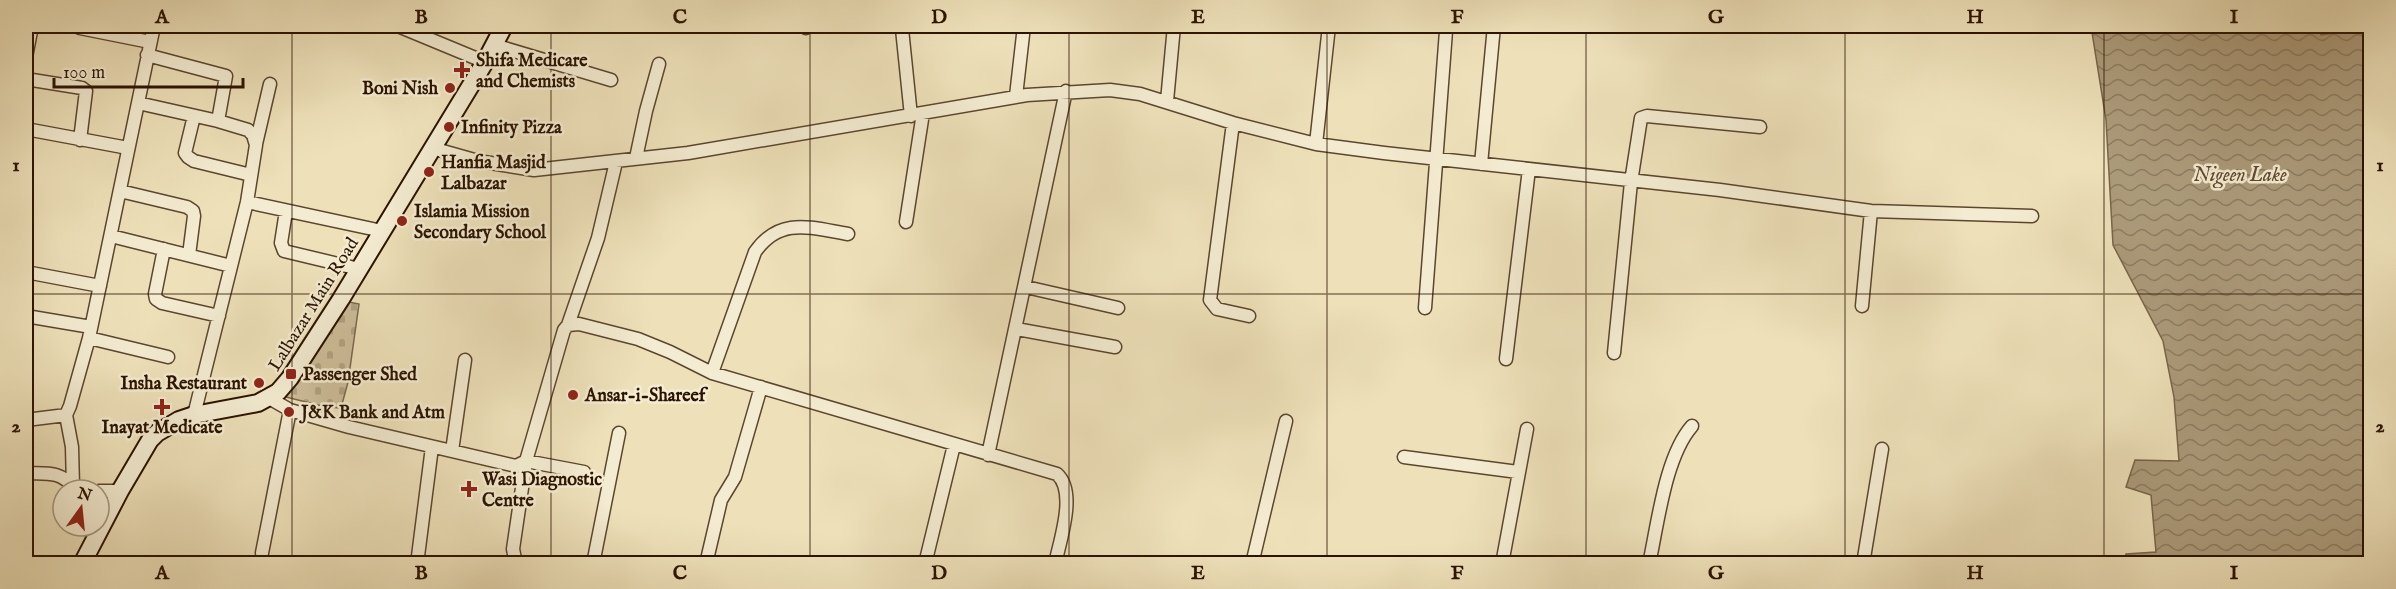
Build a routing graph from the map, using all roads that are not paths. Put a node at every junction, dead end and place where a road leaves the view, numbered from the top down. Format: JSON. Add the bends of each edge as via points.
{"nodes":[{"id":1,"x":32,"y":26,"type":"edge"},
{"id":2,"x":77,"y":26,"type":"edge"},
{"id":3,"x":154,"y":26,"type":"edge"},
{"id":4,"x":398,"y":26,"type":"edge"},
{"id":5,"x":504,"y":26,"type":"edge"},
{"id":6,"x":1024,"y":26,"type":"edge"},
{"id":7,"x":1174,"y":26,"type":"edge"},
{"id":8,"x":1329,"y":26,"type":"edge"},
{"id":9,"x":1494,"y":26,"type":"edge"},
{"id":10,"x":902,"y":29,"type":"dead end"},
{"id":11,"x":1446,"y":31,"type":"dead end"},
{"id":12,"x":494,"y":45,"type":"junction"},
{"id":13,"x":149,"y":48,"type":"junction"},
{"id":14,"x":26,"y":56,"type":"edge"},
{"id":15,"x":485,"y":62,"type":"junction"},
{"id":16,"x":659,"y":64,"type":"dead end"},
{"id":17,"x":26,"y":79,"type":"edge"},
{"id":18,"x":611,"y":80,"type":"dead end"},
{"id":19,"x":270,"y":84,"type":"dead end"},
{"id":20,"x":1066,"y":91,"type":"junction"},
{"id":21,"x":1016,"y":96,"type":"junction"},
{"id":22,"x":1167,"y":101,"type":"junction"},
{"id":23,"x":138,"y":103,"type":"junction"},
{"id":24,"x":923,"y":113,"type":"junction"},
{"id":25,"x":194,"y":116,"type":"junction"},
{"id":26,"x":910,"y":116,"type":"junction"},
{"id":27,"x":218,"y":121,"type":"junction"},
{"id":28,"x":1233,"y":123,"type":"junction"},
{"id":29,"x":1760,"y":127,"type":"dead end"},
{"id":30,"x":26,"y":129,"type":"edge"},
{"id":31,"x":80,"y":140,"type":"junction"},
{"id":32,"x":1316,"y":144,"type":"junction"},
{"id":33,"x":256,"y":145,"type":"junction"},
{"id":34,"x":128,"y":148,"type":"junction"},
{"id":35,"x":432,"y":148,"type":"junction"},
{"id":36,"x":636,"y":158,"type":"junction"},
{"id":37,"x":1437,"y":158,"type":"junction"},
{"id":38,"x":616,"y":162,"type":"junction"},
{"id":39,"x":1481,"y":164,"type":"junction"},
{"id":40,"x":1529,"y":169,"type":"junction"},
{"id":41,"x":251,"y":175,"type":"junction"},
{"id":42,"x":1631,"y":182,"type":"junction"},
{"id":43,"x":120,"y":191,"type":"junction"},
{"id":44,"x":247,"y":202,"type":"junction"},
{"id":45,"x":286,"y":210,"type":"junction"},
{"id":46,"x":1871,"y":212,"type":"junction"},
{"id":47,"x":2032,"y":216,"type":"dead end"},
{"id":48,"x":906,"y":222,"type":"dead end"},
{"id":49,"x":382,"y":231,"type":"junction"},
{"id":50,"x":848,"y":234,"type":"dead end"},
{"id":51,"x":111,"y":236,"type":"junction"},
{"id":52,"x":164,"y":249,"type":"junction"},
{"id":53,"x":189,"y":255,"type":"junction"},
{"id":54,"x":231,"y":266,"type":"junction"},
{"id":55,"x":359,"y":269,"type":"junction"},
{"id":56,"x":26,"y":272,"type":"edge"},
{"id":57,"x":100,"y":286,"type":"junction"},
{"id":58,"x":1026,"y":287,"type":"junction"},
{"id":59,"x":1862,"y":306,"type":"dead end"},
{"id":60,"x":1118,"y":308,"type":"dead end"},
{"id":61,"x":1425,"y":308,"type":"dead end"},
{"id":62,"x":26,"y":316,"type":"edge"},
{"id":63,"x":219,"y":316,"type":"junction"},
{"id":64,"x":1249,"y":316,"type":"dead end"},
{"id":65,"x":568,"y":325,"type":"junction"},
{"id":66,"x":1016,"y":329,"type":"junction"},
{"id":67,"x":90,"y":333,"type":"junction"},
{"id":68,"x":1115,"y":347,"type":"dead end"},
{"id":69,"x":1614,"y":353,"type":"dead end"},
{"id":70,"x":168,"y":357,"type":"dead end"},
{"id":71,"x":1506,"y":359,"type":"dead end"},
{"id":72,"x":465,"y":360,"type":"dead end"},
{"id":73,"x":712,"y":373,"type":"junction"},
{"id":74,"x":761,"y":387,"type":"junction"},
{"id":75,"x":269,"y":398,"type":"junction"},
{"id":76,"x":290,"y":410,"type":"junction"},
{"id":77,"x":66,"y":415,"type":"junction"},
{"id":78,"x":194,"y":415,"type":"junction"},
{"id":79,"x":26,"y":420,"type":"edge"},
{"id":80,"x":1286,"y":421,"type":"dead end"},
{"id":81,"x":1692,"y":426,"type":"dead end"},
{"id":82,"x":1527,"y":429,"type":"dead end"},
{"id":83,"x":619,"y":432,"type":"dead end"},
{"id":84,"x":954,"y":445,"type":"junction"},
{"id":85,"x":432,"y":447,"type":"junction"},
{"id":86,"x":1882,"y":449,"type":"dead end"},
{"id":87,"x":452,"y":451,"type":"junction"},
{"id":88,"x":988,"y":455,"type":"junction"},
{"id":89,"x":1404,"y":457,"type":"dead end"},
{"id":90,"x":526,"y":461,"type":"junction"},
{"id":91,"x":584,"y":472,"type":"dead end"},
{"id":92,"x":1518,"y":472,"type":"junction"},
{"id":93,"x":26,"y":473,"type":"edge"},
{"id":94,"x":65,"y":478,"type":"edge"},
{"id":95,"x":74,"y":478,"type":"edge"},
{"id":96,"x":111,"y":491,"type":"edge"},
{"id":97,"x":120,"y":491,"type":"junction"},
{"id":98,"x":262,"y":553,"type":"dead end"},
{"id":99,"x":82,"y":564,"type":"edge"},
{"id":100,"x":417,"y":564,"type":"edge"},
{"id":101,"x":516,"y":564,"type":"edge"},
{"id":102,"x":593,"y":564,"type":"edge"},
{"id":103,"x":706,"y":564,"type":"edge"},
{"id":104,"x":925,"y":564,"type":"edge"},
{"id":105,"x":1054,"y":564,"type":"edge"},
{"id":106,"x":1252,"y":564,"type":"edge"},
{"id":107,"x":1502,"y":564,"type":"edge"},
{"id":108,"x":1649,"y":564,"type":"edge"},
{"id":109,"x":1863,"y":564,"type":"edge"}],
"edges":[{"from":1,"to":14,"type":"street"},
{"from":2,"to":13,"type":"street"},
{"from":3,"to":13,"type":"street"},
{"from":4,"to":15,"type":"street"},
{"from":5,"to":12,"type":"main road","name":"Lalbazar Main Road"},
{"from":6,"to":21,"type":"street"},
{"from":7,"to":22,"type":"street"},
{"from":8,"to":32,"type":"street"},
{"from":9,"to":39,"type":"street"},
{"from":10,"to":26,"type":"street"},
{"from":11,"to":37,"type":"street"},
{"from":12,"to":15,"type":"main road","name":"Lalbazar Main Road"},
{"from":12,"to":18,"type":"street"},
{"from":13,"to":23,"type":"street"},
{"from":13,"to":27,"type":"street","via":[[226,76]]},
{"from":15,"to":35,"type":"main road","name":"Lalbazar Main Road"},
{"from":16,"to":36,"type":"street"},
{"from":17,"to":31,"type":"street","via":[[82,88],[86,92]]},
{"from":19,"to":33,"type":"street"},
{"from":20,"to":21,"type":"street"},
{"from":20,"to":22,"type":"street","via":[[1110,90]]},
{"from":20,"to":58,"type":"street"},
{"from":21,"to":24,"type":"street"},
{"from":22,"to":28,"type":"street"},
{"from":23,"to":25,"type":"street"},
{"from":23,"to":34,"type":"street"},
{"from":24,"to":26,"type":"street"},
{"from":24,"to":48,"type":"street"},
{"from":25,"to":27,"type":"street"},
{"from":25,"to":41,"type":"street","via":[[185,153],[188,157]]},
{"from":26,"to":36,"type":"street"},
{"from":27,"to":33,"type":"street","via":[[248,130]]},
{"from":28,"to":32,"type":"street"},
{"from":28,"to":64,"type":"street","via":[[1210,300],[1217,309]]},
{"from":29,"to":42,"type":"street","via":[[1641,118]]},
{"from":30,"to":31,"type":"street"},
{"from":31,"to":34,"type":"street"},
{"from":32,"to":37,"type":"street"},
{"from":33,"to":41,"type":"street"},
{"from":34,"to":43,"type":"street"},
{"from":35,"to":38,"type":"street","via":[[478,161],[534,170]]},
{"from":35,"to":49,"type":"main road","name":"Lalbazar Main Road"},
{"from":36,"to":38,"type":"street"},
{"from":37,"to":39,"type":"street"},
{"from":37,"to":61,"type":"street"},
{"from":38,"to":65,"type":"street","via":[[598,238]]},
{"from":39,"to":40,"type":"street"},
{"from":40,"to":42,"type":"street"},
{"from":40,"to":71,"type":"street"},
{"from":41,"to":44,"type":"street"},
{"from":42,"to":46,"type":"street","via":[[1720,190]]},
{"from":42,"to":69,"type":"street"},
{"from":43,"to":51,"type":"street"},
{"from":43,"to":53,"type":"street","via":[[192,211]]},
{"from":44,"to":45,"type":"street"},
{"from":44,"to":54,"type":"street"},
{"from":45,"to":49,"type":"street"},
{"from":45,"to":55,"type":"street","via":[[281,243],[284,251]]},
{"from":46,"to":47,"type":"street"},
{"from":46,"to":59,"type":"street"},
{"from":49,"to":55,"type":"main road","name":"Lalbazar Main Road"},
{"from":50,"to":73,"type":"street","via":[[791,228],[765,238],[755,252]]},
{"from":51,"to":52,"type":"street"},
{"from":51,"to":57,"type":"street"},
{"from":52,"to":53,"type":"street"},
{"from":52,"to":63,"type":"street","via":[[156,299]]},
{"from":53,"to":54,"type":"street"},
{"from":54,"to":63,"type":"street"},
{"from":55,"to":75,"type":"main road","name":"Lalbazar Main Road","via":[[291,378]]},
{"from":56,"to":57,"type":"street"},
{"from":57,"to":67,"type":"street"},
{"from":58,"to":60,"type":"street"},
{"from":58,"to":66,"type":"street"},
{"from":62,"to":67,"type":"street"},
{"from":63,"to":78,"type":"street"},
{"from":65,"to":73,"type":"street","via":[[579,324],[646,342]]},
{"from":65,"to":90,"type":"street"},
{"from":66,"to":68,"type":"street"},
{"from":66,"to":88,"type":"street"},
{"from":67,"to":70,"type":"street"},
{"from":67,"to":77,"type":"street"},
{"from":72,"to":87,"type":"street"},
{"from":73,"to":74,"type":"street"},
{"from":74,"to":84,"type":"street"},
{"from":74,"to":103,"type":"street","via":[[735,477],[721,500]]},
{"from":75,"to":76,"type":"street"},
{"from":75,"to":78,"type":"main road","name":"Lalbazar Main Road"},
{"from":76,"to":85,"type":"street"},
{"from":76,"to":98,"type":"street"},
{"from":77,"to":79,"type":"street"},
{"from":77,"to":95,"type":"street"},
{"from":78,"to":97,"type":"main road","name":"Lalbazar Main Road","via":[[167,426],[150,440]]},
{"from":80,"to":106,"type":"street"},
{"from":81,"to":108,"type":"street","via":[[1674,455]]},
{"from":82,"to":92,"type":"street"},
{"from":83,"to":102,"type":"street"},
{"from":84,"to":88,"type":"street"},
{"from":84,"to":104,"type":"street"},
{"from":85,"to":87,"type":"street"},
{"from":85,"to":100,"type":"street"},
{"from":86,"to":109,"type":"street"},
{"from":87,"to":90,"type":"street","via":[[516,466]]},
{"from":88,"to":105,"type":"street","via":[[1056,474],[1063,480],[1067,499]]},
{"from":89,"to":92,"type":"street"},
{"from":90,"to":91,"type":"street"},
{"from":90,"to":101,"type":"street","via":[[513,549]]},
{"from":92,"to":107,"type":"street"},
{"from":93,"to":94,"type":"street"},
{"from":96,"to":97,"type":"street"},
{"from":97,"to":99,"type":"main road","name":"Lalbazar Main Road"}]}
